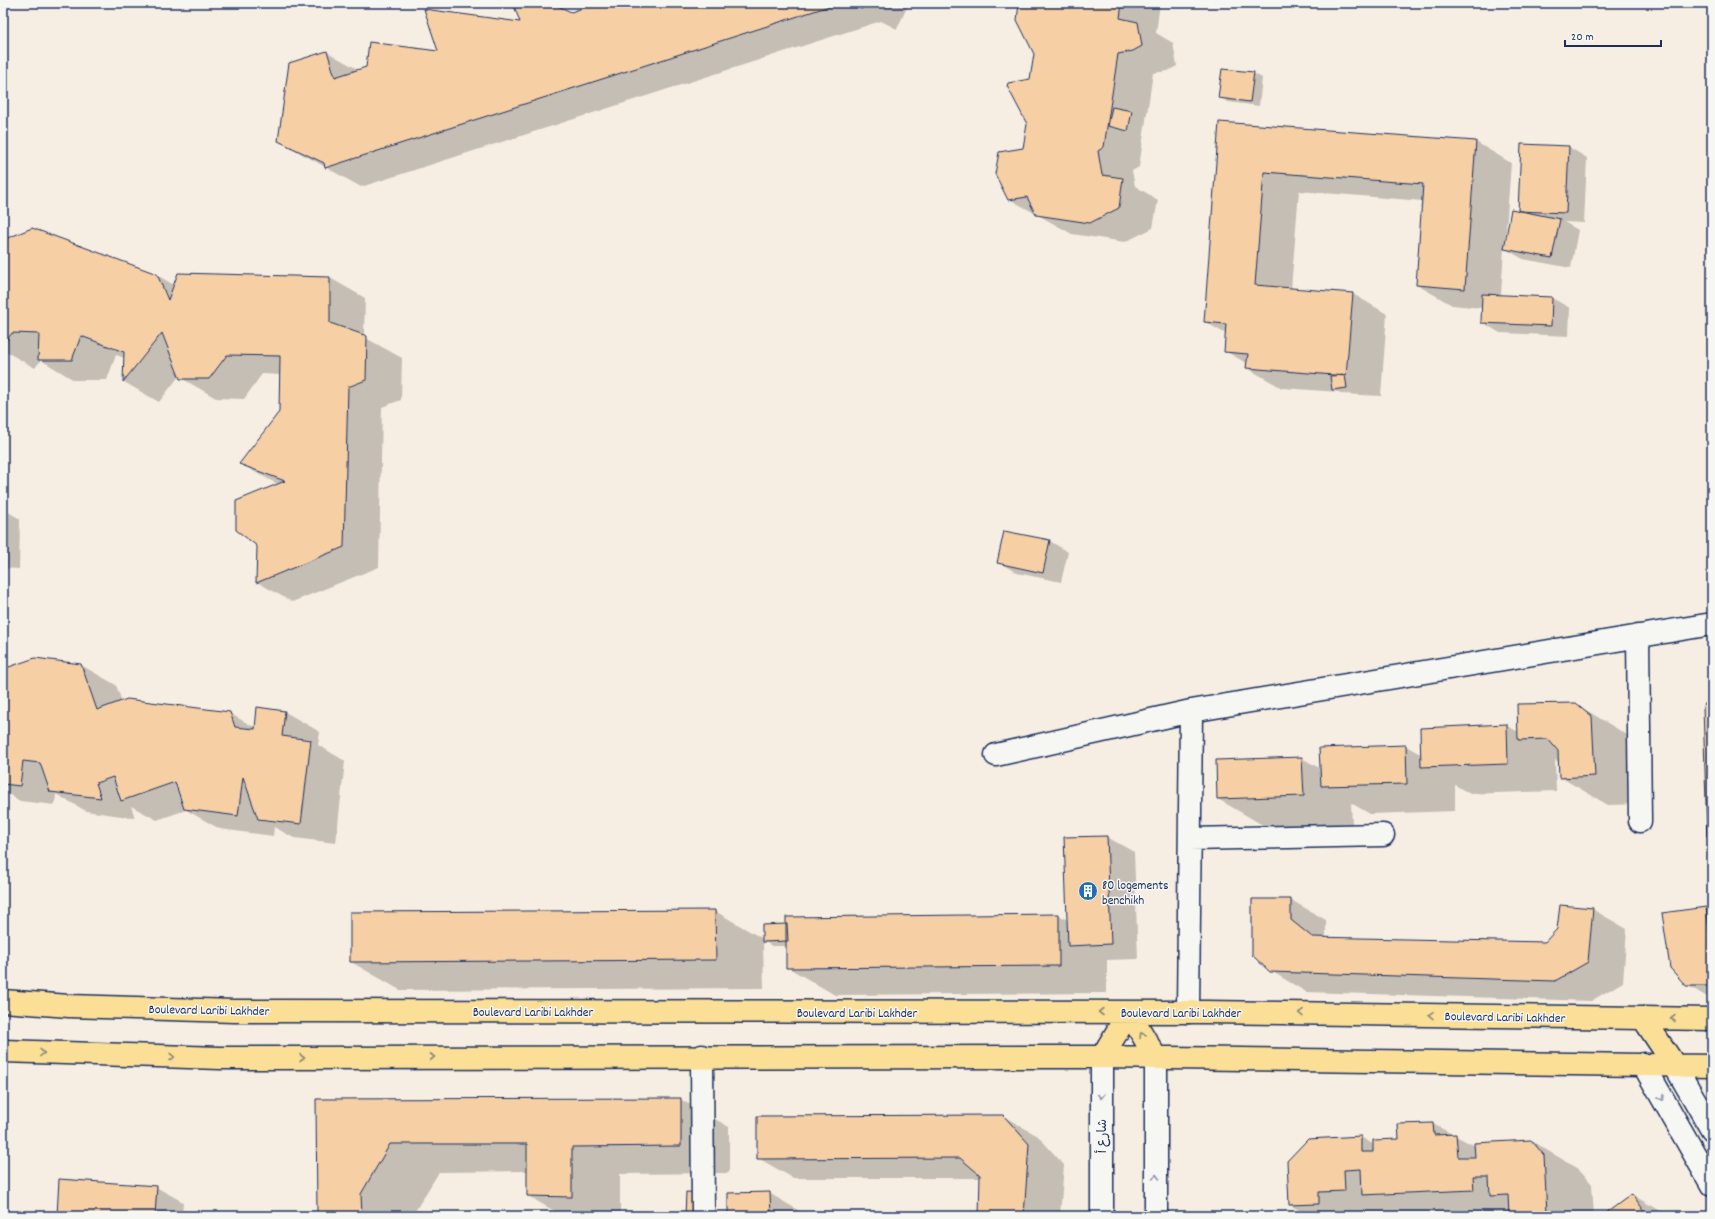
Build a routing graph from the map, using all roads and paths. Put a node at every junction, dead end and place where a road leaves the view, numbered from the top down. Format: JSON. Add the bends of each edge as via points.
{"nodes":[{"id":1,"x":1712,"y":624,"type":"edge"},
{"id":2,"x":1638,"y":636,"type":"junction"},
{"id":3,"x":1191,"y":711,"type":"junction"},
{"id":4,"x":996,"y":755,"type":"dead end"},
{"id":5,"x":1640,"y":821,"type":"dead end"},
{"id":6,"x":1383,"y":835,"type":"dead end"},
{"id":7,"x":1190,"y":839,"type":"junction"},
{"id":8,"x":3,"y":1001,"type":"edge"},
{"id":9,"x":1129,"y":1012,"type":"junction"},
{"id":10,"x":1188,"y":1012,"type":"junction"},
{"id":11,"x":1643,"y":1018,"type":"junction"},
{"id":12,"x":1712,"y":1019,"type":"edge"},
{"id":13,"x":3,"y":1051,"type":"edge"},
{"id":14,"x":702,"y":1056,"type":"junction"},
{"id":15,"x":1102,"y":1057,"type":"junction"},
{"id":16,"x":1156,"y":1058,"type":"junction"},
{"id":17,"x":1643,"y":1064,"type":"junction"},
{"id":18,"x":1674,"y":1066,"type":"junction"},
{"id":19,"x":1712,"y":1066,"type":"edge"},
{"id":20,"x":1712,"y":1130,"type":"edge"},
{"id":21,"x":1712,"y":1185,"type":"edge"},
{"id":22,"x":703,"y":1216,"type":"edge"},
{"id":23,"x":1102,"y":1216,"type":"edge"},
{"id":24,"x":1156,"y":1216,"type":"edge"}],
"edges":[{"from":1,"to":2,"type":"street"},
{"from":2,"to":3,"type":"street"},
{"from":2,"to":5,"type":"street"},
{"from":3,"to":4,"type":"street"},
{"from":3,"to":7,"type":"street"},
{"from":6,"to":7,"type":"street"},
{"from":7,"to":10,"type":"street"},
{"from":9,"to":8,"type":"main road","name":"Boulevard Laribi Lakhder","one_way":true,"via":[[234,1011],[69,1006]]},
{"from":9,"to":10,"type":"main road","name":"Boulevard Laribi Lakhder"},
{"from":9,"to":15,"type":"main road"},
{"from":16,"to":9,"type":"main road","one_way":true},
{"from":11,"to":10,"type":"main road","name":"Boulevard Laribi Lakhder","one_way":true},
{"from":12,"to":11,"type":"main road","name":"Boulevard Laribi Lakhder","one_way":true},
{"from":11,"to":17,"type":"main road"},
{"from":11,"to":18,"type":"main road"},
{"from":13,"to":14,"type":"main road","one_way":true,"via":[[220,1058]]},
{"from":14,"to":15,"type":"main road"},
{"from":14,"to":22,"type":"street"},
{"from":15,"to":16,"type":"main road"},
{"from":15,"to":23,"type":"street","name":"شارع أ","one_way":true},
{"from":16,"to":17,"type":"main road"},
{"from":24,"to":16,"type":"street","one_way":true},
{"from":17,"to":18,"type":"main road"},
{"from":17,"to":21,"type":"street","one_way":true},
{"from":18,"to":19,"type":"main road"},
{"from":18,"to":20,"type":"street"}]}
